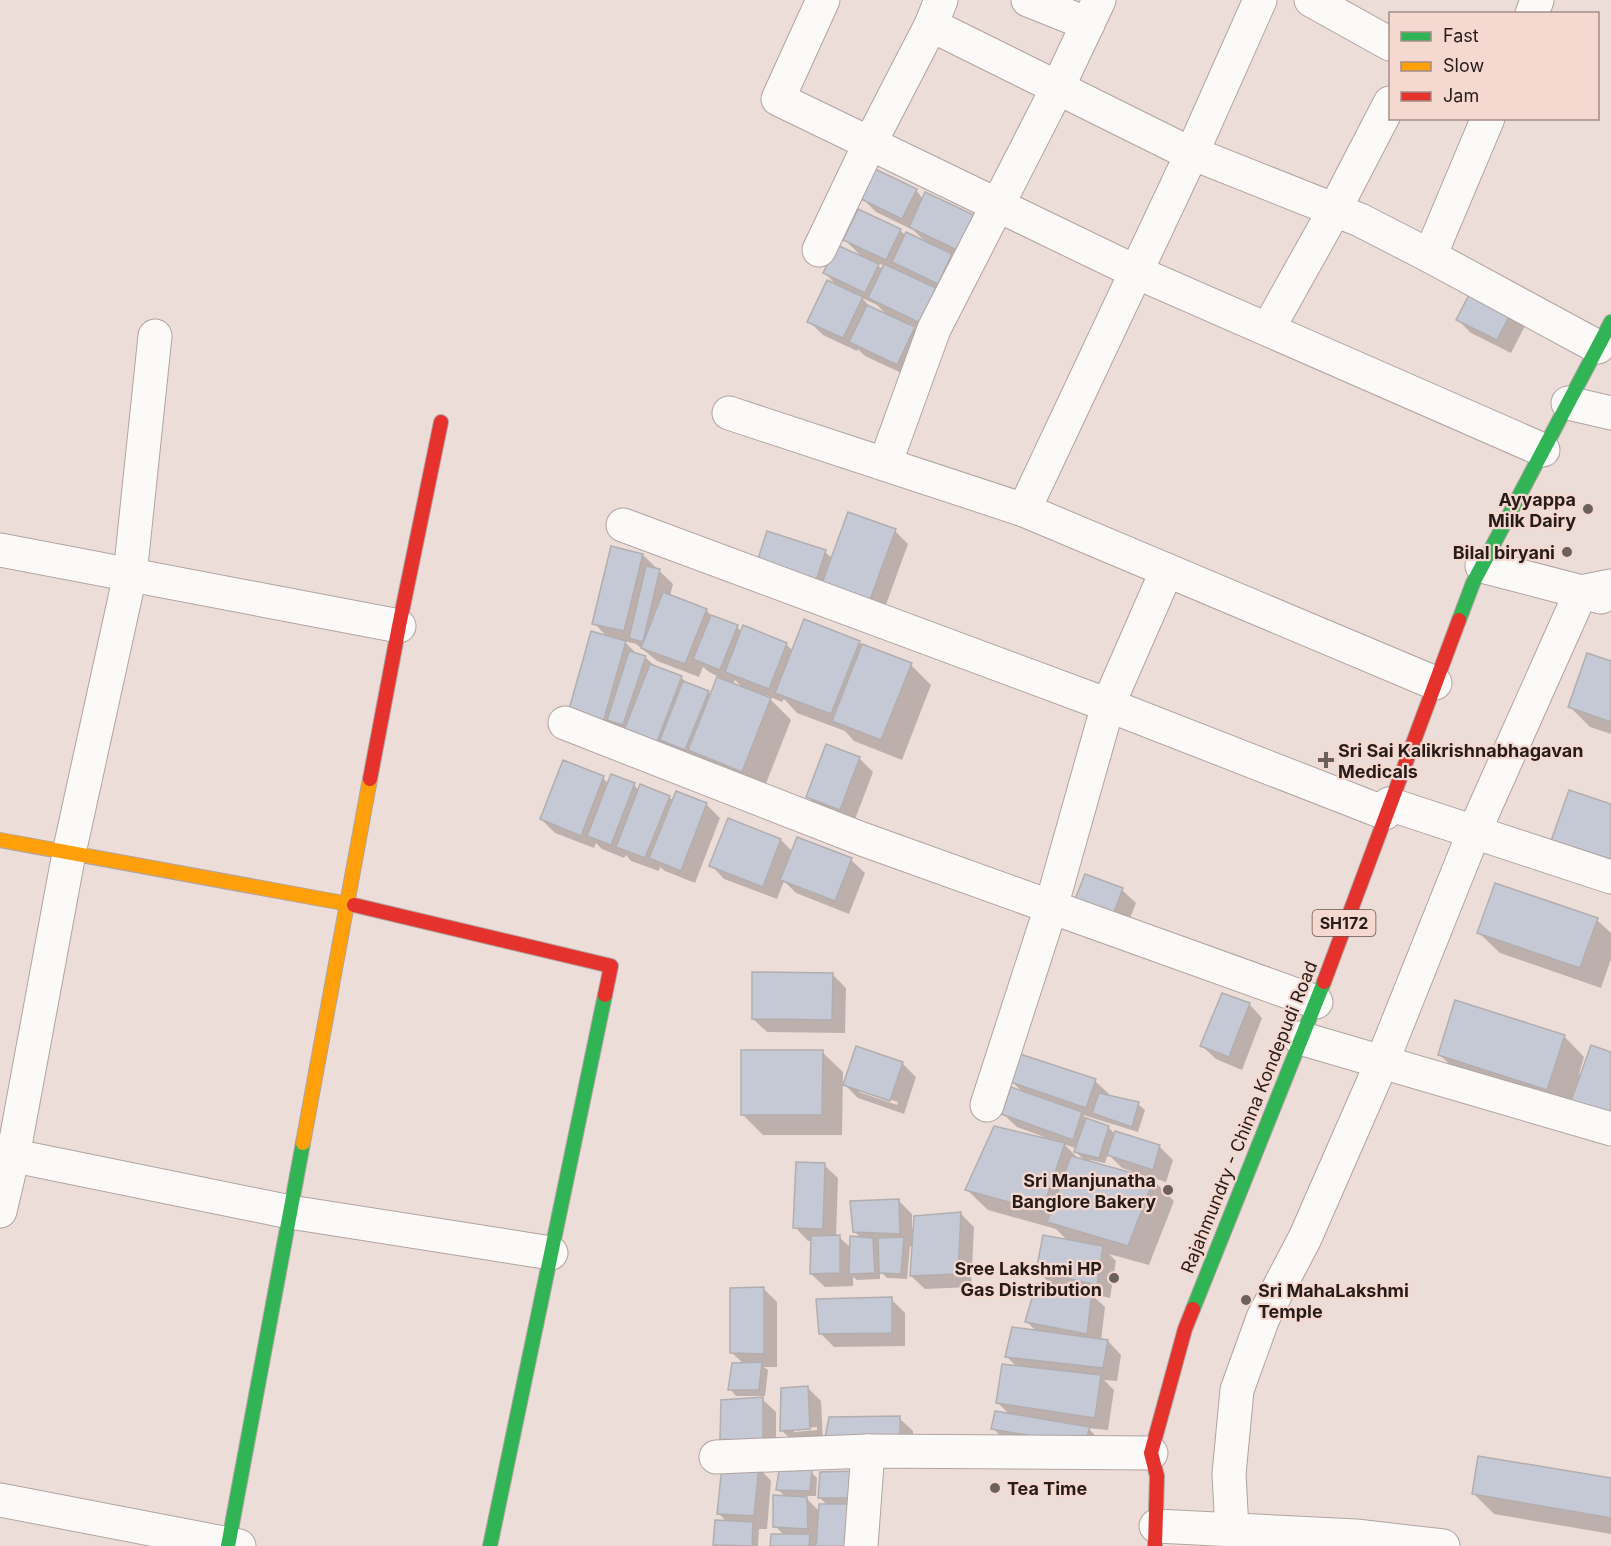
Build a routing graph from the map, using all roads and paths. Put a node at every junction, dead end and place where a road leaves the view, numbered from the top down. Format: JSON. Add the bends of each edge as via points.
{"nodes":[{"id":1,"x":823,"y":0,"type":"edge"},
{"id":2,"x":1028,"y":0,"type":"edge"},
{"id":3,"x":1260,"y":0,"type":"edge"},
{"id":4,"x":1311,"y":0,"type":"edge"},
{"id":5,"x":1094,"y":12,"type":"edge"},
{"id":6,"x":936,"y":13,"type":"edge"},
{"id":7,"x":1389,"y":43,"type":"edge"},
{"id":8,"x":1058,"y":87,"type":"junction"},
{"id":9,"x":1389,"y":105,"type":"edge"},
{"id":10,"x":1487,"y":120,"type":"edge"},
{"id":11,"x":870,"y":143,"type":"junction"},
{"id":12,"x":1192,"y":153,"type":"junction"},
{"id":13,"x":998,"y":205,"type":"junction"},
{"id":14,"x":1335,"y":209,"type":"junction"},
{"id":15,"x":819,"y":250,"type":"dead end"},
{"id":16,"x":1430,"y":256,"type":"junction"},
{"id":17,"x":1136,"y":272,"type":"junction"},
{"id":18,"x":1268,"y":329,"type":"junction"},
{"id":19,"x":1604,"y":335,"type":"edge"},
{"id":20,"x":155,"y":336,"type":"dead end"},
{"id":21,"x":1568,"y":403,"type":"junction"},
{"id":22,"x":729,"y":413,"type":"dead end"},
{"id":23,"x":1611,"y":413,"type":"edge"},
{"id":24,"x":441,"y":422,"type":"dead end"},
{"id":25,"x":1543,"y":450,"type":"junction"},
{"id":26,"x":885,"y":464,"type":"junction"},
{"id":27,"x":1024,"y":510,"type":"junction"},
{"id":28,"x":623,"y":525,"type":"dead end"},
{"id":29,"x":0,"y":550,"type":"edge"},
{"id":30,"x":1482,"y":566,"type":"junction"},
{"id":31,"x":1167,"y":570,"type":"junction"},
{"id":32,"x":130,"y":574,"type":"junction"},
{"id":33,"x":1601,"y":592,"type":"edge"},
{"id":34,"x":399,"y":626,"type":"junction"},
{"id":35,"x":1435,"y":682,"type":"junction"},
{"id":36,"x":1108,"y":705,"type":"junction"},
{"id":37,"x":565,"y":723,"type":"dead end"},
{"id":38,"x":1387,"y":809,"type":"junction"},
{"id":39,"x":1474,"y":832,"type":"junction"},
{"id":40,"x":0,"y":840,"type":"edge"},
{"id":41,"x":69,"y":853,"type":"junction"},
{"id":42,"x":1611,"y":878,"type":"edge"},
{"id":43,"x":347,"y":903,"type":"junction"},
{"id":44,"x":1051,"y":907,"type":"junction"},
{"id":45,"x":1316,"y":1002,"type":"junction"},
{"id":46,"x":1300,"y":1038,"type":"junction"},
{"id":47,"x":1382,"y":1062,"type":"junction"},
{"id":48,"x":987,"y":1105,"type":"dead end"},
{"id":49,"x":1611,"y":1129,"type":"edge"},
{"id":50,"x":6,"y":1155,"type":"edge"},
{"id":51,"x":0,"y":1211,"type":"edge"},
{"id":52,"x":290,"y":1212,"type":"junction"},
{"id":53,"x":551,"y":1253,"type":"junction"},
{"id":54,"x":868,"y":1451,"type":"junction"},
{"id":55,"x":1151,"y":1453,"type":"junction"},
{"id":56,"x":716,"y":1457,"type":"dead end"},
{"id":57,"x":0,"y":1500,"type":"edge"},
{"id":58,"x":1232,"y":1530,"type":"junction"},
{"id":59,"x":1155,"y":1536,"type":"edge"},
{"id":60,"x":232,"y":1545,"type":"edge"},
{"id":61,"x":490,"y":1546,"type":"edge"},
{"id":62,"x":861,"y":1546,"type":"edge"},
{"id":63,"x":1443,"y":1546,"type":"edge"}],
"edges":[{"from":1,"to":11,"type":"street","via":[[778,99]]},
{"from":2,"to":5,"type":"street"},
{"from":3,"to":12,"type":"street"},
{"from":4,"to":7,"type":"street"},
{"from":5,"to":8,"type":"street"},
{"from":6,"to":8,"type":"street"},
{"from":6,"to":11,"type":"street"},
{"from":8,"to":12,"type":"street"},
{"from":8,"to":13,"type":"street"},
{"from":9,"to":14,"type":"street"},
{"from":10,"to":16,"type":"street"},
{"from":11,"to":13,"type":"street"},
{"from":11,"to":15,"type":"street"},
{"from":12,"to":14,"type":"street"},
{"from":12,"to":17,"type":"street"},
{"from":13,"to":17,"type":"street"},
{"from":13,"to":26,"type":"street","via":[[934,329]]},
{"from":14,"to":16,"type":"street"},
{"from":14,"to":18,"type":"street"},
{"from":16,"to":19,"type":"street"},
{"from":17,"to":18,"type":"street"},
{"from":17,"to":27,"type":"street"},
{"from":18,"to":25,"type":"street"},
{"from":19,"to":21,"type":"street","name":"Rajahmundry - Chinna Kondepudi Road","number":"SH172"},
{"from":20,"to":32,"type":"street"},
{"from":21,"to":23,"type":"street"},
{"from":21,"to":25,"type":"street","name":"Rajahmundry - Chinna Kondepudi Road","number":"SH172"},
{"from":22,"to":26,"type":"street"},
{"from":24,"to":34,"type":"street"},
{"from":25,"to":30,"type":"street","name":"Rajahmundry - Chinna Kondepudi Road","number":"SH172"},
{"from":26,"to":27,"type":"street"},
{"from":27,"to":31,"type":"street"},
{"from":28,"to":36,"type":"street"},
{"from":29,"to":32,"type":"street"},
{"from":30,"to":33,"type":"street"},
{"from":30,"to":35,"type":"street","name":"Rajahmundry - Chinna Kondepudi Road","number":"SH172"},
{"from":31,"to":35,"type":"street"},
{"from":31,"to":36,"type":"street"},
{"from":32,"to":34,"type":"street"},
{"from":32,"to":41,"type":"street"},
{"from":33,"to":39,"type":"street"},
{"from":34,"to":43,"type":"street"},
{"from":35,"to":38,"type":"street","name":"Rajahmundry - Chinna Kondepudi Road","number":"SH172"},
{"from":36,"to":38,"type":"street"},
{"from":36,"to":44,"type":"street"},
{"from":37,"to":44,"type":"street","via":[[862,839]]},
{"from":38,"to":39,"type":"street"},
{"from":38,"to":45,"type":"street","name":"Rajahmundry - Chinna Kondepudi Road","number":"SH172"},
{"from":39,"to":42,"type":"street"},
{"from":39,"to":47,"type":"street"},
{"from":40,"to":41,"type":"street"},
{"from":41,"to":43,"type":"street"},
{"from":41,"to":50,"type":"street"},
{"from":43,"to":52,"type":"street"},
{"from":43,"to":53,"type":"street","via":[[611,966]]},
{"from":44,"to":45,"type":"street"},
{"from":44,"to":48,"type":"street"},
{"from":45,"to":46,"type":"street","name":"Rajahmundry - Chinna Kondepudi Road","number":"SH172"},
{"from":46,"to":47,"type":"street"},
{"from":46,"to":55,"type":"street","name":"Rajahmundry - Chinna Kondepudi Road","number":"SH172","via":[[1185,1329]]},
{"from":47,"to":49,"type":"street"},
{"from":47,"to":58,"type":"street","via":[[1305,1238],[1263,1318],[1237,1390],[1229,1474]]},
{"from":50,"to":51,"type":"street"},
{"from":50,"to":52,"type":"street"},
{"from":52,"to":53,"type":"street"},
{"from":52,"to":60,"type":"street"},
{"from":53,"to":61,"type":"street"},
{"from":54,"to":55,"type":"street"},
{"from":54,"to":56,"type":"street"},
{"from":54,"to":62,"type":"street"},
{"from":55,"to":59,"type":"street","name":"Rajahmundry - Chinna Kondepudi Road","number":"SH172","via":[[1157,1476]]},
{"from":57,"to":60,"type":"street"},
{"from":58,"to":59,"type":"street"},
{"from":58,"to":63,"type":"street","via":[[1356,1536]]}]}
